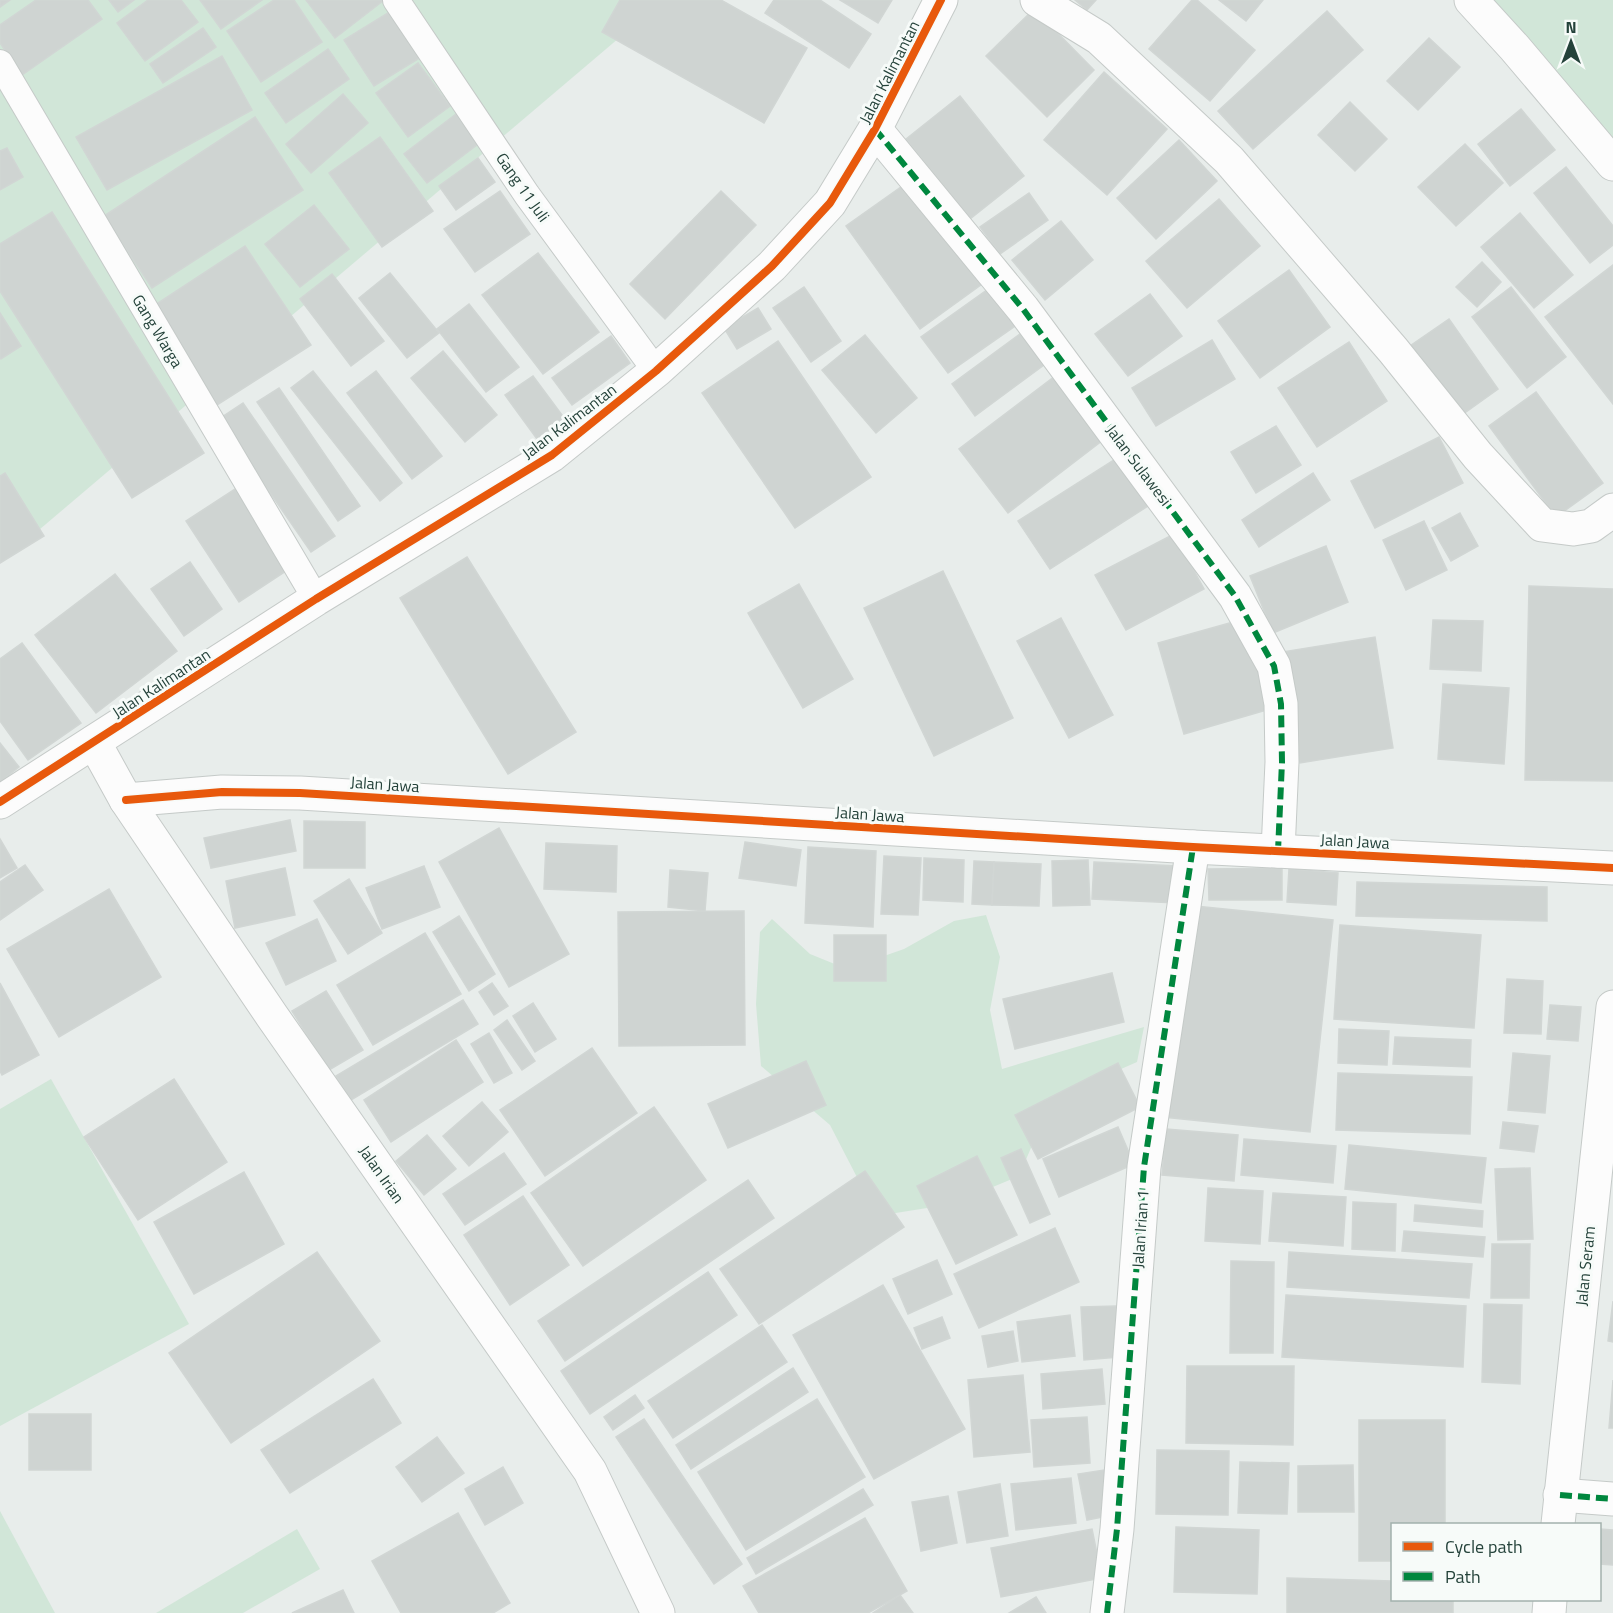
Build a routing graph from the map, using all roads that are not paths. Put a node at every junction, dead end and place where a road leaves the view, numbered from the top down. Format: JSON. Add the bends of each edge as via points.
{"nodes":[{"id":1,"x":396,"y":0,"type":"edge"},
{"id":2,"x":941,"y":0,"type":"edge"},
{"id":3,"x":1037,"y":0,"type":"edge"},
{"id":4,"x":1471,"y":0,"type":"edge"},
{"id":5,"x":0,"y":63,"type":"edge"},
{"id":6,"x":875,"y":129,"type":"junction"},
{"id":7,"x":1613,"y":164,"type":"edge"},
{"id":8,"x":656,"y":371,"type":"junction"},
{"id":9,"x":1613,"y":510,"type":"edge"},
{"id":10,"x":316,"y":599,"type":"junction"},
{"id":11,"x":94,"y":742,"type":"junction"},
{"id":12,"x":126,"y":800,"type":"junction"},
{"id":13,"x":0,"y":802,"type":"edge"},
{"id":14,"x":1193,"y":848,"type":"junction"},
{"id":15,"x":1278,"y":851,"type":"junction"},
{"id":16,"x":1613,"y":868,"type":"edge"},
{"id":17,"x":1613,"y":1007,"type":"edge"},
{"id":18,"x":1613,"y":1499,"type":"edge"},
{"id":19,"x":1559,"y":1510,"type":"edge"},
{"id":20,"x":658,"y":1613,"type":"edge"},
{"id":21,"x":1107,"y":1613,"type":"edge"}],
"edges":[{"from":1,"to":8,"type":"lane","name":"Gang 11 Juli","via":[[527,195]]},
{"from":2,"to":6,"type":"street","name":"Jalan Kalimantan"},
{"from":3,"to":9,"type":"street","via":[[1099,38],[1229,160],[1478,456],[1542,525],[1574,529],[1591,526]]},
{"from":4,"to":7,"type":"street"},
{"from":5,"to":10,"type":"lane","name":"Gang Warga"},
{"from":6,"to":8,"type":"street","name":"Jalan Kalimantan","via":[[830,203],[772,266]]},
{"from":6,"to":15,"type":"street","name":"Jalan Sulawesi","via":[[1023,309],[1235,596],[1274,666],[1281,704]]},
{"from":8,"to":10,"type":"street","name":"Jalan Kalimantan","via":[[552,455]]},
{"from":10,"to":11,"type":"street","name":"Jalan Kalimantan"},
{"from":11,"to":12,"type":"street","name":"Jalan Irian"},
{"from":11,"to":13,"type":"street"},
{"from":12,"to":14,"type":"street","name":"Jalan Jawa","via":[[222,792],[300,793]]},
{"from":12,"to":20,"type":"street","name":"Jalan Irian","via":[[590,1471]]},
{"from":14,"to":15,"type":"street","name":"Jalan Jawa"},
{"from":14,"to":21,"type":"street","name":"Jalan Irian 1","via":[[1144,1167],[1117,1529]]},
{"from":15,"to":16,"type":"street","name":"Jalan Jawa"},
{"from":17,"to":19,"type":"street","name":"Jalan Seram"},
{"from":18,"to":19,"type":"street"}]}
